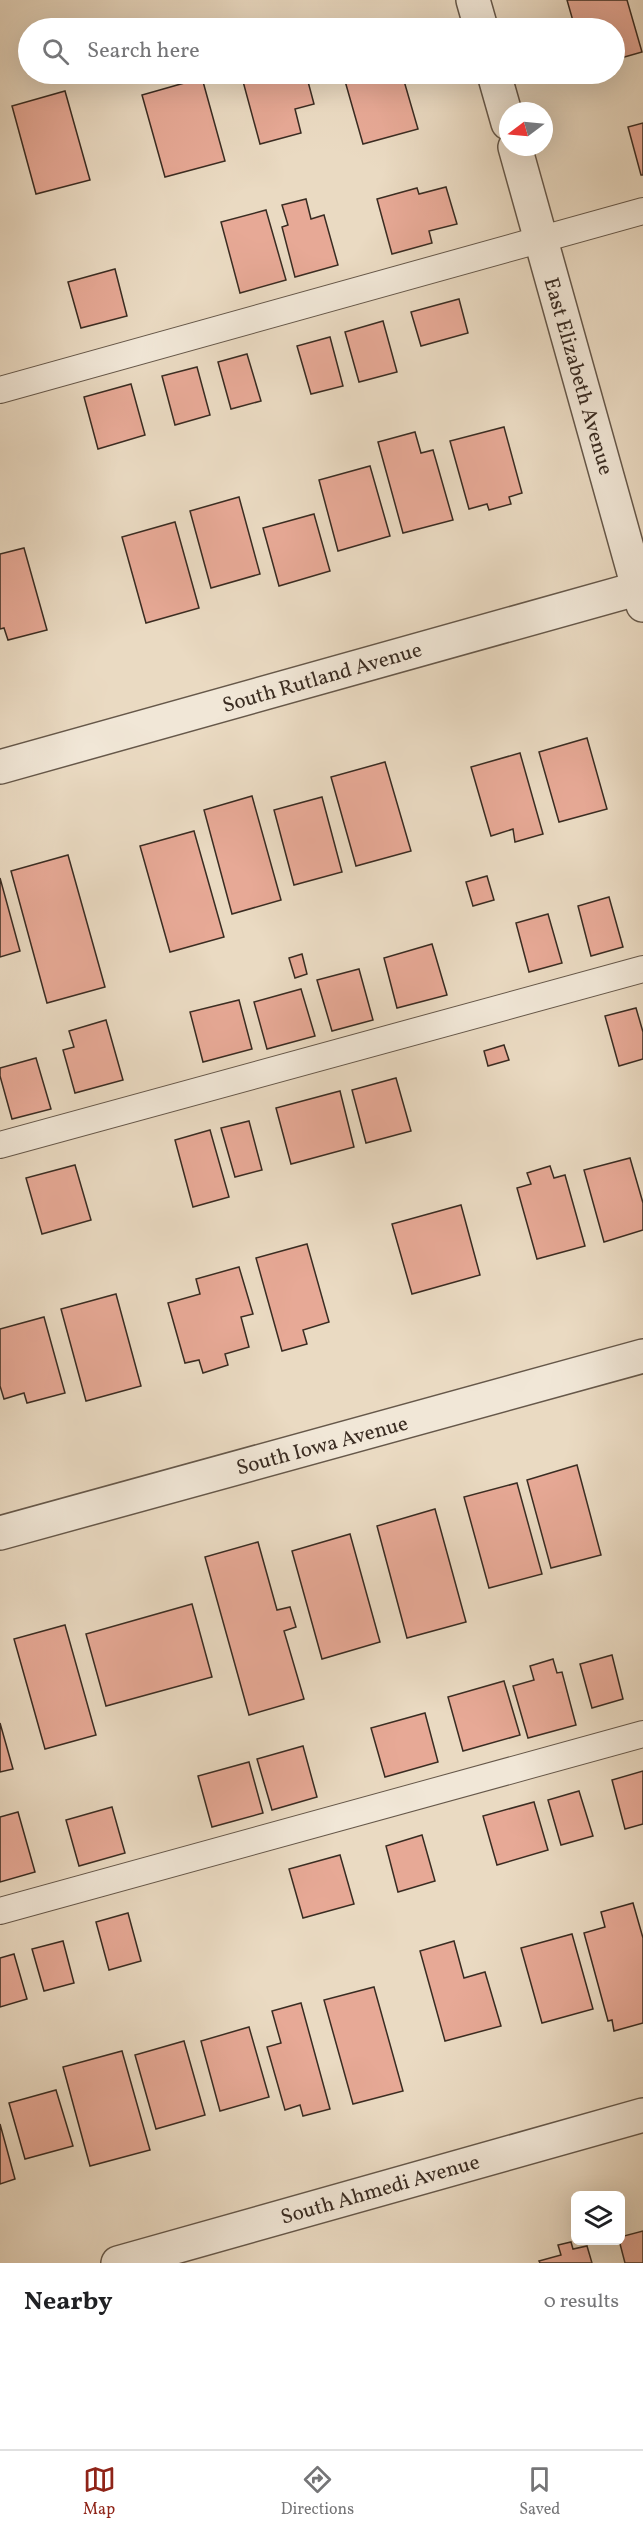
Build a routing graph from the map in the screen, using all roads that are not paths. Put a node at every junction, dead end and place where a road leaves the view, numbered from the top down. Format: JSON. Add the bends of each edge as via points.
{"nodes":[{"id":1,"x":473,"y":0,"type":"edge"},
{"id":2,"x":478,"y":18,"type":"edge"},
{"id":3,"x":497,"y":84,"type":"edge"},
{"id":4,"x":502,"y":102,"type":"edge"},
{"id":5,"x":518,"y":156,"type":"edge"},
{"id":6,"x":643,"y":211,"type":"edge"},
{"id":7,"x":541,"y":240,"type":"junction"},
{"id":8,"x":0,"y":390,"type":"edge"},
{"id":9,"x":641,"y":594,"type":"edge"},
{"id":10,"x":0,"y":767,"type":"edge"},
{"id":11,"x":643,"y":969,"type":"edge"},
{"id":12,"x":0,"y":1145,"type":"edge"},
{"id":13,"x":643,"y":1356,"type":"edge"},
{"id":14,"x":0,"y":1533,"type":"edge"},
{"id":15,"x":643,"y":1734,"type":"edge"},
{"id":16,"x":0,"y":1911,"type":"edge"},
{"id":17,"x":643,"y":2115,"type":"edge"},
{"id":18,"x":118,"y":2263,"type":"edge"}],
"edges":[{"from":1,"to":2,"type":"street"},
{"from":3,"to":4,"type":"street"},
{"from":5,"to":7,"type":"street","name":"East Elizabeth Avenue"},
{"from":6,"to":7,"type":"lane"},
{"from":7,"to":8,"type":"lane"},
{"from":7,"to":9,"type":"street","name":"East Elizabeth Avenue"},
{"from":9,"to":10,"type":"street","name":"South Rutland Avenue"},
{"from":11,"to":12,"type":"lane"},
{"from":13,"to":14,"type":"street","name":"South Iowa Avenue"},
{"from":15,"to":16,"type":"lane"},
{"from":17,"to":18,"type":"street","name":"South Ahmedi Avenue"}]}
